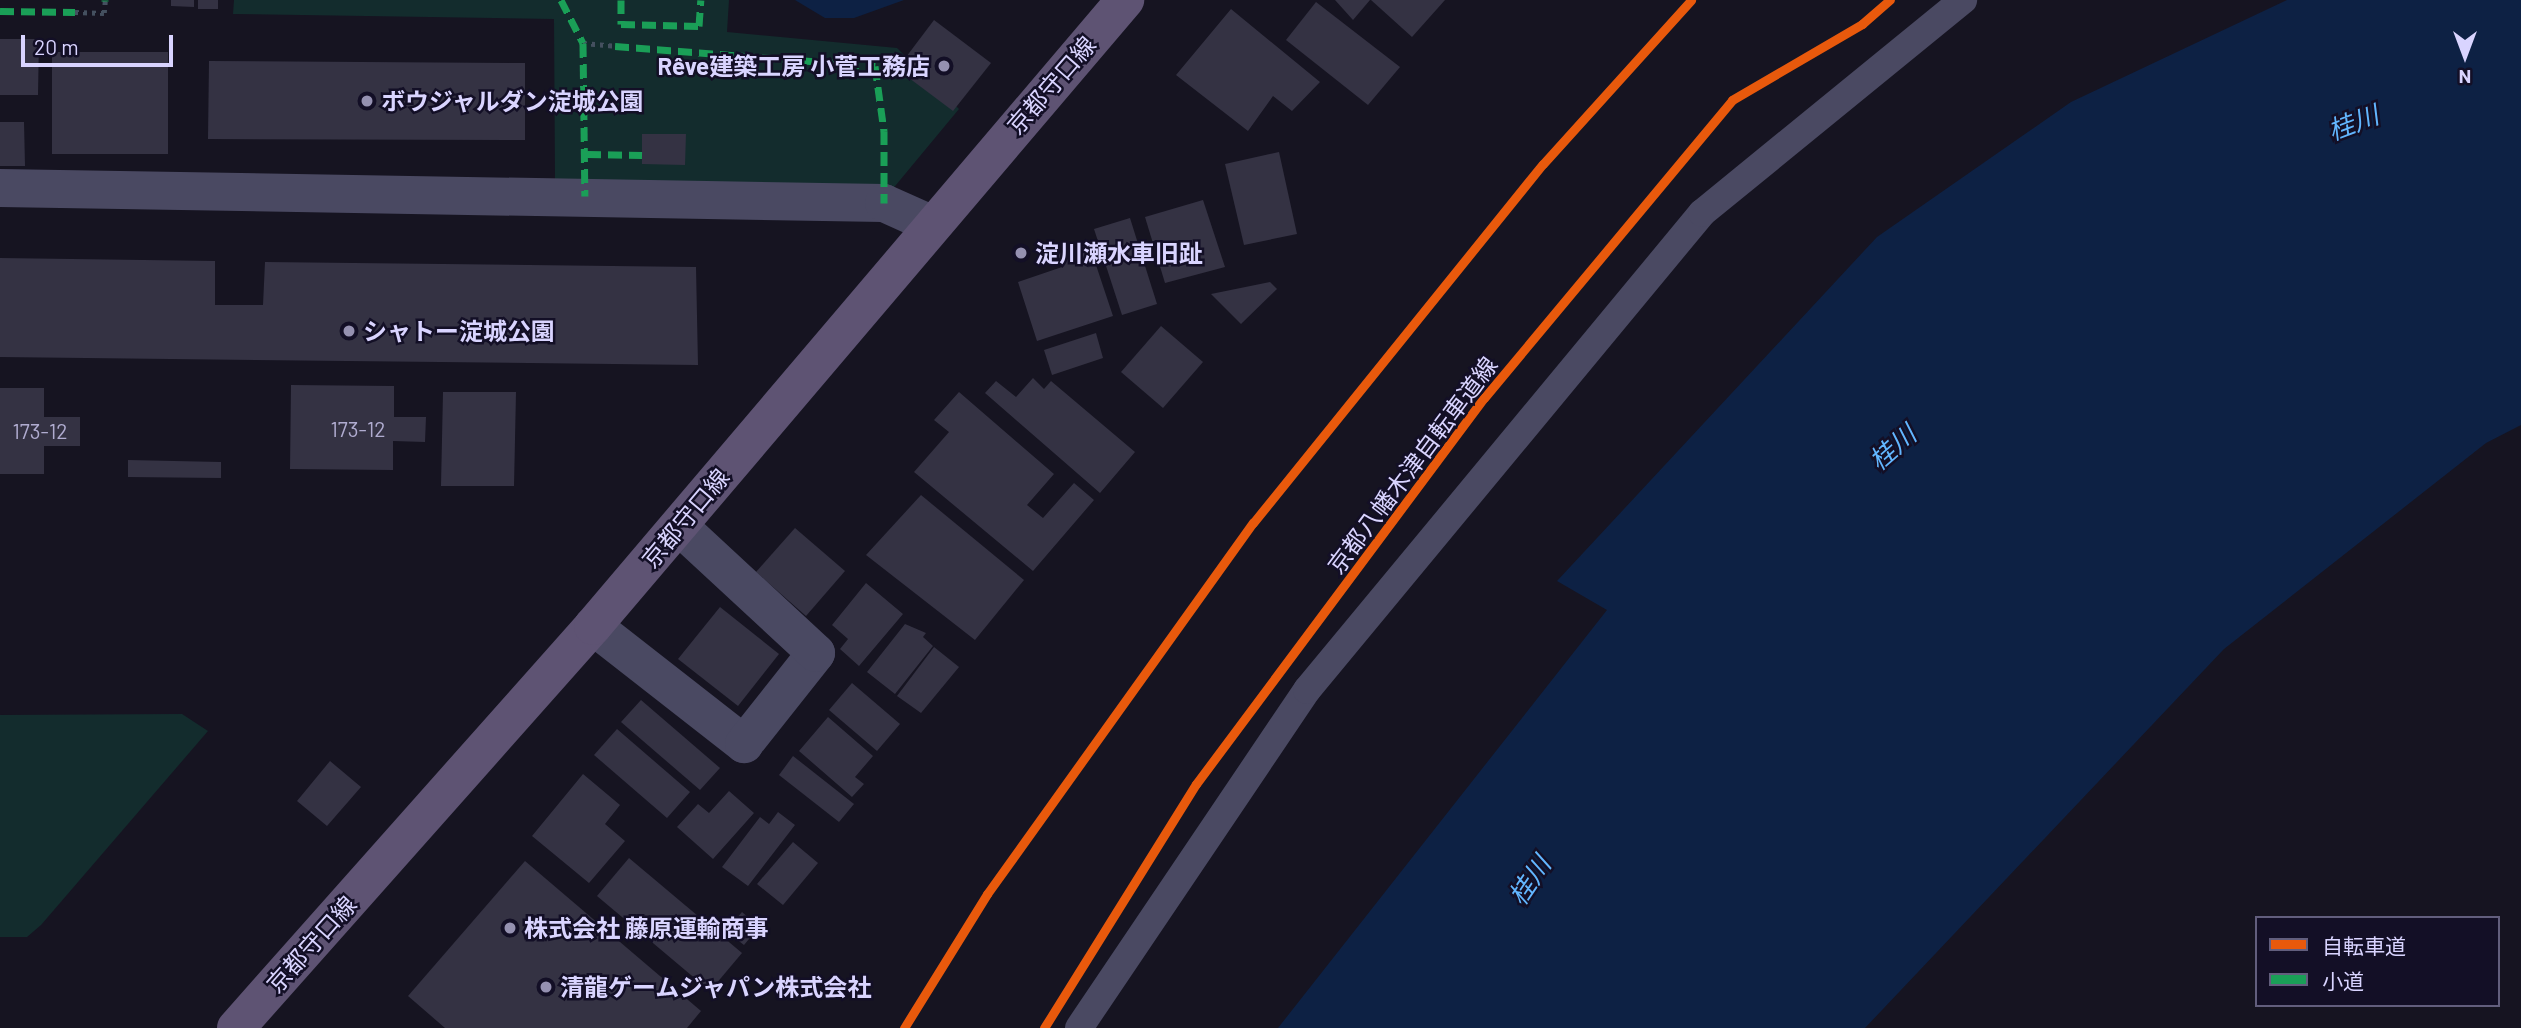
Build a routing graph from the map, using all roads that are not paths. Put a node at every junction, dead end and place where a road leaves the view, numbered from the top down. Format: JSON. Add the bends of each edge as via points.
{"nodes":[{"id":1,"x":1125,"y":0,"type":"edge"},
{"id":2,"x":1963,"y":0,"type":"edge"},
{"id":3,"x":0,"y":188,"type":"edge"},
{"id":4,"x":931,"y":224,"type":"junction"},
{"id":5,"x":679,"y":526,"type":"junction"},
{"id":6,"x":593,"y":626,"type":"junction"},
{"id":7,"x":236,"y":1028,"type":"edge"},
{"id":8,"x":1079,"y":1028,"type":"edge"}],
"edges":[{"from":1,"to":4,"type":"main road","name":"京都守口線"},
{"from":2,"to":8,"type":"lane","via":[[1702,212],[1307,690]]},
{"from":3,"to":4,"type":"street","via":[[884,203]]},
{"from":4,"to":5,"type":"main road","name":"京都守口線"},
{"from":5,"to":6,"type":"main road","name":"京都守口線"},
{"from":5,"to":6,"type":"street","via":[[816,653],[744,744]]},
{"from":6,"to":7,"type":"main road","name":"京都守口線"}]}
